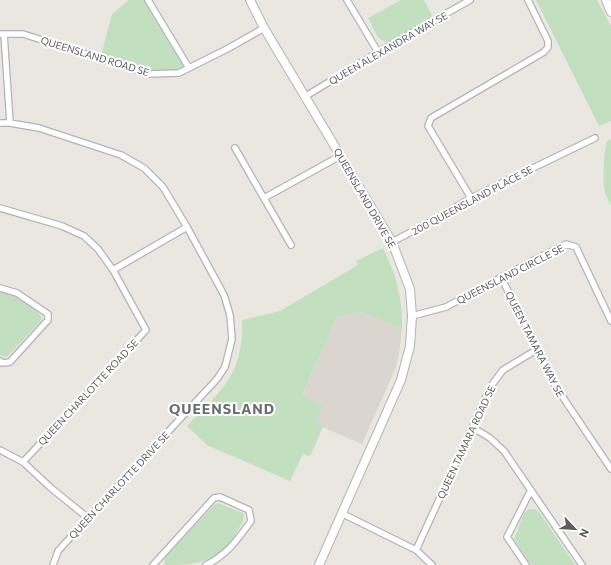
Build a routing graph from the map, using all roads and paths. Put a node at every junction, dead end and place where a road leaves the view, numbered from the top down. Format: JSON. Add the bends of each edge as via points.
{"nodes":[{"id":1,"x":148,"y":0,"type":"edge"},
{"id":2,"x":250,"y":0,"type":"edge"},
{"id":3,"x":347,"y":0,"type":"edge"},
{"id":4,"x":470,"y":0,"type":"edge"},
{"id":5,"x":528,"y":0,"type":"edge"},
{"id":6,"x":606,"y":0,"type":"edge"},
{"id":7,"x":611,"y":8,"type":"edge"},
{"id":8,"x":611,"y":12,"type":"edge"},
{"id":9,"x":264,"y":28,"type":"junction"},
{"id":10,"x":2,"y":34,"type":"edge"},
{"id":11,"x":378,"y":52,"type":"junction"},
{"id":12,"x":189,"y":68,"type":"junction"},
{"id":13,"x":306,"y":96,"type":"junction"},
{"id":14,"x":0,"y":123,"type":"edge"},
{"id":15,"x":10,"y":123,"type":"junction"},
{"id":16,"x":595,"y":138,"type":"dead end"},
{"id":17,"x":235,"y":148,"type":"dead end"},
{"id":18,"x":340,"y":156,"type":"junction"},
{"id":19,"x":264,"y":198,"type":"junction"},
{"id":20,"x":471,"y":198,"type":"junction"},
{"id":21,"x":0,"y":208,"type":"edge"},
{"id":22,"x":187,"y":227,"type":"junction"},
{"id":23,"x":392,"y":242,"type":"junction"},
{"id":24,"x":291,"y":245,"type":"dead end"},
{"id":25,"x":113,"y":270,"type":"junction"},
{"id":26,"x":501,"y":277,"type":"junction"},
{"id":27,"x":0,"y":288,"type":"edge"},
{"id":28,"x":412,"y":316,"type":"junction"},
{"id":29,"x":611,"y":322,"type":"edge"},
{"id":30,"x":536,"y":350,"type":"junction"},
{"id":31,"x":0,"y":361,"type":"edge"},
{"id":32,"x":472,"y":427,"type":"junction"},
{"id":33,"x":0,"y":450,"type":"edge"},
{"id":34,"x":23,"y":462,"type":"junction"},
{"id":35,"x":611,"y":469,"type":"edge"},
{"id":36,"x":531,"y":490,"type":"junction"},
{"id":37,"x":343,"y":514,"type":"junction"},
{"id":38,"x":88,"y":518,"type":"junction"},
{"id":39,"x":416,"y":550,"type":"junction"},
{"id":40,"x":53,"y":565,"type":"edge"},
{"id":41,"x":153,"y":565,"type":"edge"},
{"id":42,"x":206,"y":565,"type":"edge"},
{"id":43,"x":320,"y":565,"type":"edge"},
{"id":44,"x":432,"y":565,"type":"edge"},
{"id":45,"x":526,"y":565,"type":"edge"},
{"id":46,"x":582,"y":565,"type":"edge"}],
"edges":[{"from":1,"to":12,"type":"street"},
{"from":2,"to":9,"type":"street","name":"QUEENSLAND DRIVE SE"},
{"from":3,"to":11,"type":"street"},
{"from":4,"to":11,"type":"street","name":"QUEEN ALEXANDRA WAY SE"},
{"from":5,"to":20,"type":"street","via":[[548,41],[548,47],[544,52],[431,118],[428,126]]},
{"from":6,"to":7,"type":"street"},
{"from":6,"to":8,"type":"street"},
{"from":9,"to":12,"type":"street","name":"QUEENSLAND ROAD SE"},
{"from":9,"to":13,"type":"street","name":"QUEENSLAND DRIVE SE"},
{"from":10,"to":12,"type":"street","name":"QUEENSLAND ROAD SE","via":[[23,34],[149,74],[178,73]]},
{"from":10,"to":15,"type":"street"},
{"from":11,"to":13,"type":"street","name":"QUEEN ALEXANDRA WAY SE"},
{"from":13,"to":18,"type":"street","name":"QUEENSLAND DRIVE SE"},
{"from":14,"to":15,"type":"street","name":"QUEEN CHARLOTTE DRIVE SE"},
{"from":15,"to":22,"type":"street","name":"QUEEN CHARLOTTE DRIVE SE","via":[[40,128],[121,155],[144,168],[163,187]]},
{"from":16,"to":20,"type":"street","name":"200 QUEENSLAND PLACE SE"},
{"from":17,"to":19,"type":"street"},
{"from":18,"to":19,"type":"street"},
{"from":18,"to":23,"type":"street","name":"QUEENSLAND DRIVE SE"},
{"from":19,"to":24,"type":"street"},
{"from":20,"to":23,"type":"street","name":"200 QUEENSLAND PLACE SE"},
{"from":21,"to":25,"type":"street","name":"QUEEN CHARLOTTE ROAD SE","via":[[62,226],[84,236],[98,249]]},
{"from":22,"to":25,"type":"street"},
{"from":22,"to":38,"type":"street","name":"QUEEN CHARLOTTE DRIVE SE","via":[[224,295],[230,315],[232,339],[225,367],[217,379]]},
{"from":23,"to":28,"type":"street","name":"QUEENSLAND DRIVE SE","via":[[410,289]]},
{"from":25,"to":34,"type":"street","name":"QUEEN CHARLOTTE ROAD SE","via":[[146,330]]},
{"from":26,"to":28,"type":"street","name":"QUEENSLAND CIRCLE SE","via":[[446,308]]},
{"from":26,"to":29,"type":"street","name":"QUEENSLAND CIRCLE SE","via":[[566,244],[576,247]]},
{"from":26,"to":30,"type":"street","name":"QUEEN TAMARA WAY SE"},
{"from":27,"to":31,"type":"street","via":[[17,293],[48,314],[48,320],[10,362]]},
{"from":28,"to":37,"type":"street","name":"QUEENSLAND DRIVE SE","via":[[410,346],[401,380]]},
{"from":30,"to":32,"type":"street","name":"QUEEN TAMARA ROAD SE","via":[[503,370],[491,386]]},
{"from":30,"to":35,"type":"street","name":"QUEEN TAMARA WAY SE","via":[[556,387]]},
{"from":32,"to":36,"type":"street","via":[[504,451]]},
{"from":32,"to":39,"type":"street","name":"QUEEN TAMARA ROAD SE"},
{"from":33,"to":34,"type":"street"},
{"from":34,"to":38,"type":"street"},
{"from":36,"to":45,"type":"street","via":[[507,537]]},
{"from":36,"to":46,"type":"street"},
{"from":37,"to":39,"type":"street"},
{"from":37,"to":43,"type":"street","name":"QUEENSLAND DRIVE SE"},
{"from":38,"to":40,"type":"street","name":"QUEEN CHARLOTTE DRIVE SE","via":[[58,551]]},
{"from":39,"to":44,"type":"street"},
{"from":41,"to":42,"type":"street","via":[[214,498],[220,497],[249,510],[251,521],[232,548]]}]}
